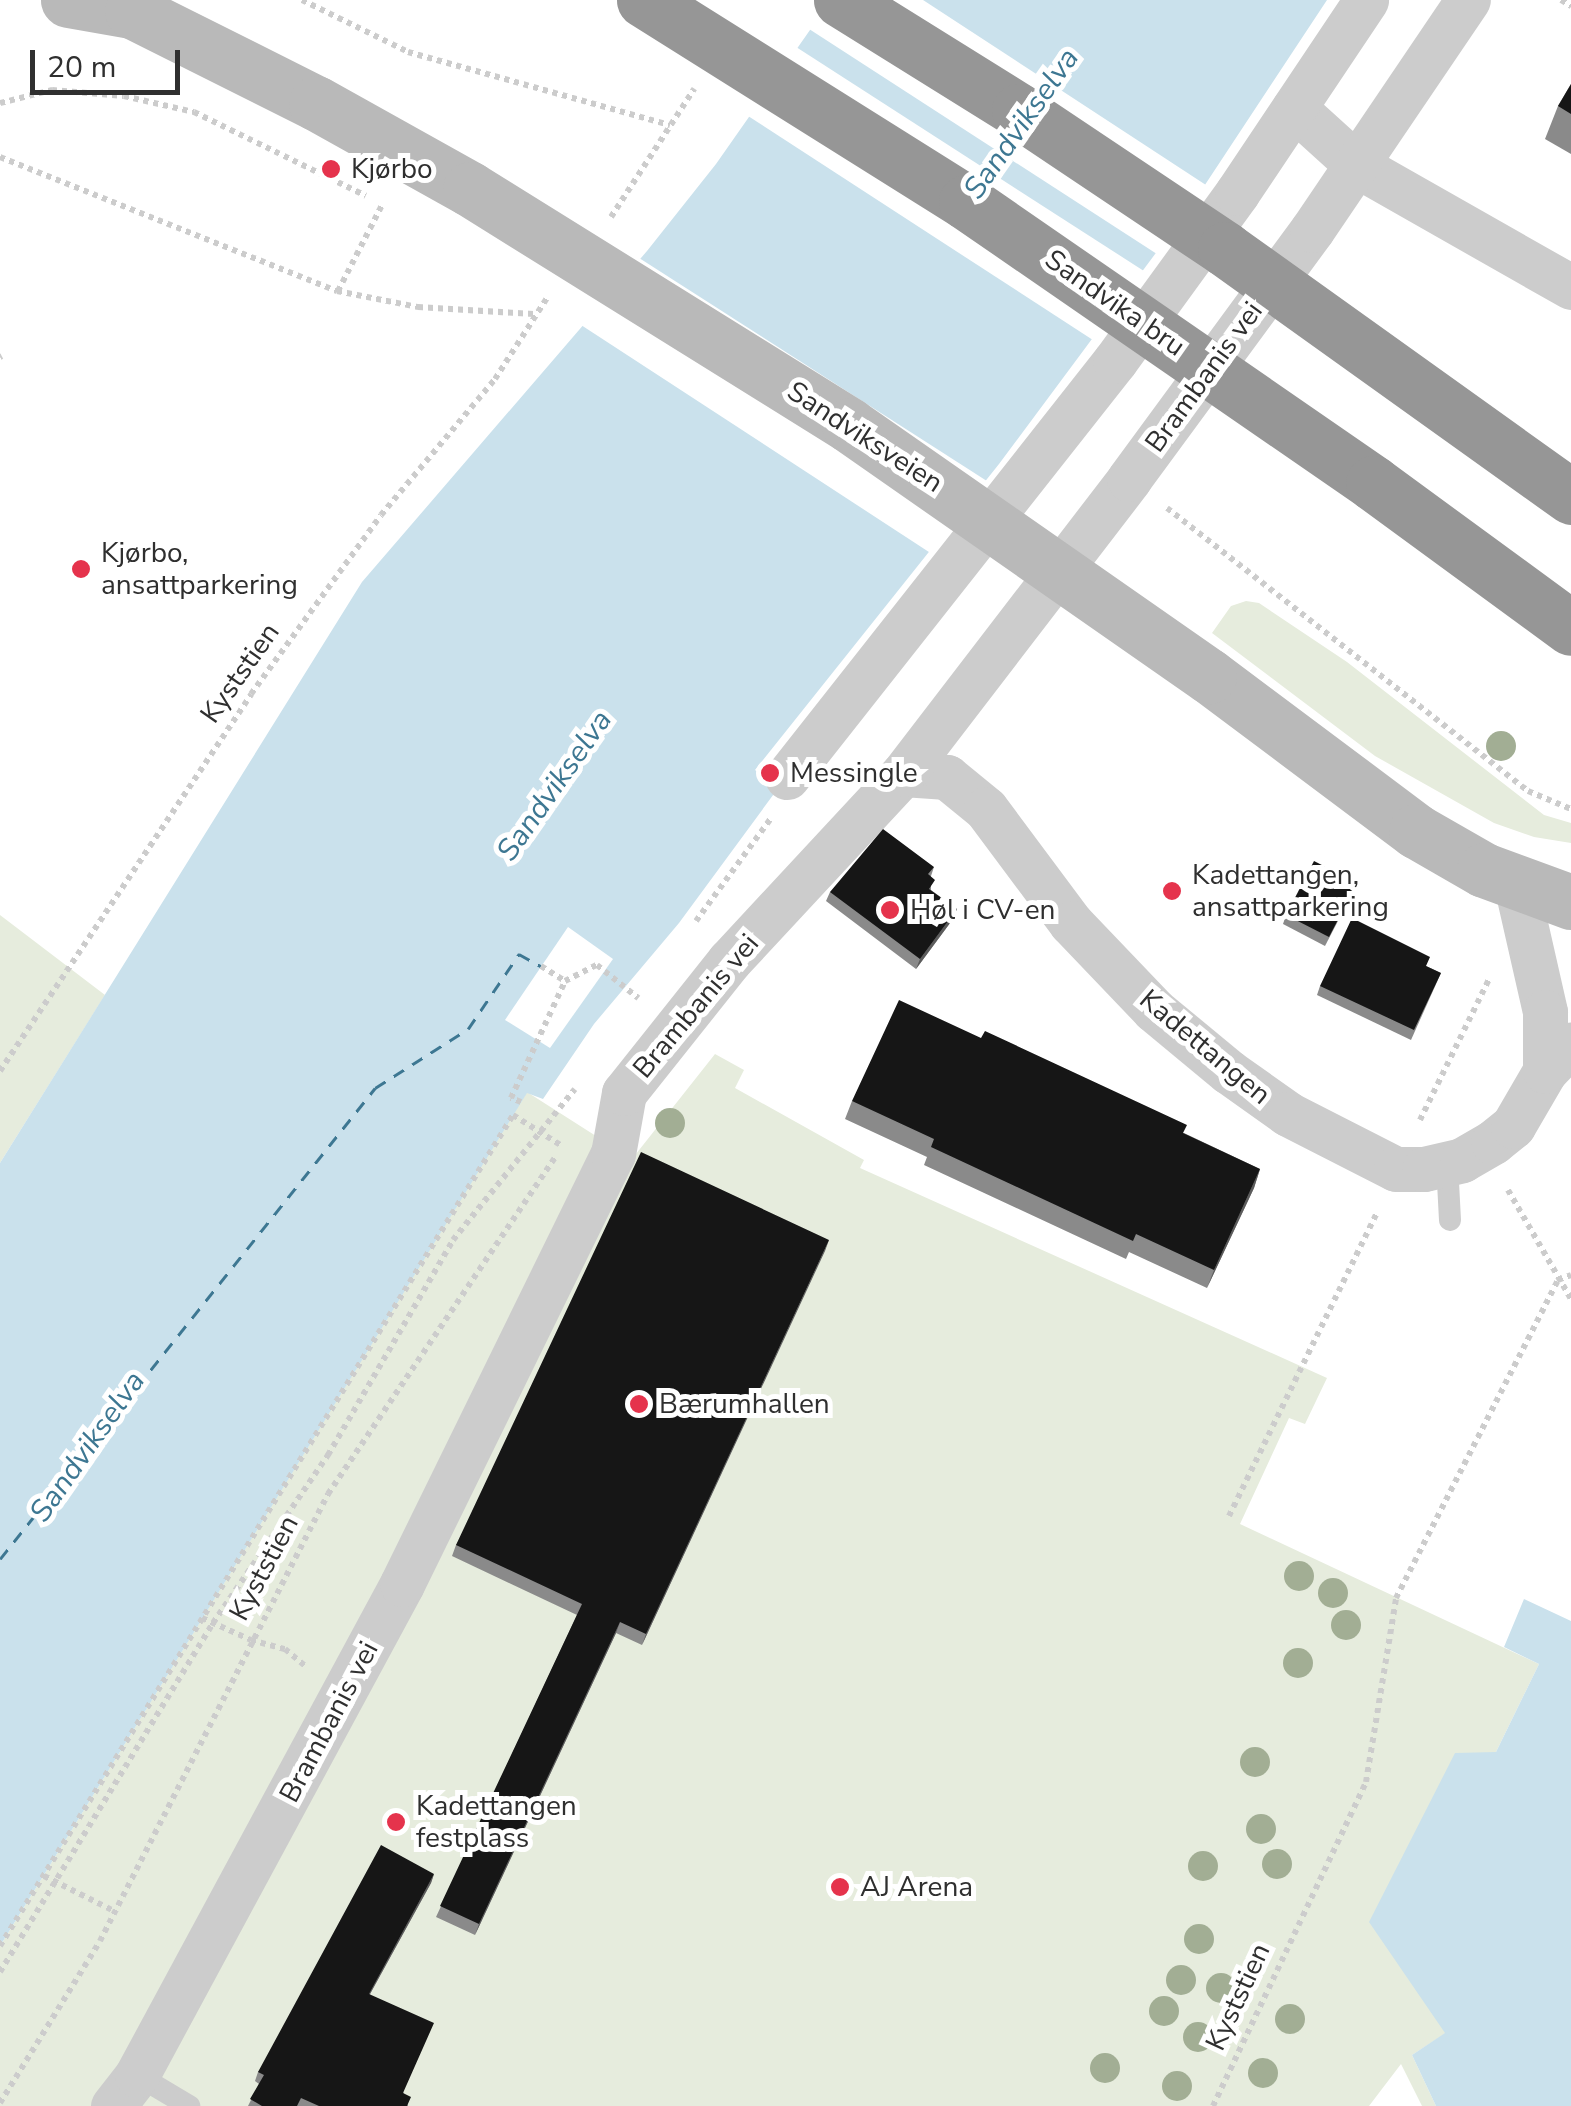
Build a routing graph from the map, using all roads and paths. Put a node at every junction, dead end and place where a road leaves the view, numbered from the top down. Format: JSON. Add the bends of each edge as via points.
{"nodes":[{"id":1,"x":68,"y":0,"type":"edge"},
{"id":2,"x":302,"y":0,"type":"edge"},
{"id":3,"x":644,"y":0,"type":"edge"},
{"id":4,"x":841,"y":0,"type":"edge"},
{"id":5,"x":1366,"y":0,"type":"edge"},
{"id":6,"x":1468,"y":0,"type":"edge"},
{"id":7,"x":1561,"y":0,"type":"edge"},
{"id":8,"x":125,"y":6,"type":"edge"},
{"id":9,"x":1571,"y":6,"type":"edge"},
{"id":10,"x":702,"y":78,"type":"dead end"},
{"id":11,"x":0,"y":103,"type":"edge"},
{"id":12,"x":1294,"y":108,"type":"junction"},
{"id":13,"x":670,"y":125,"type":"junction"},
{"id":14,"x":0,"y":157,"type":"edge"},
{"id":15,"x":1358,"y":166,"type":"junction"},
{"id":16,"x":612,"y":216,"type":"dead end"},
{"id":17,"x":1571,"y":287,"type":"edge"},
{"id":18,"x":338,"y":291,"type":"junction"},
{"id":19,"x":1129,"y":480,"type":"junction"},
{"id":20,"x":1571,"y":496,"type":"edge"},
{"id":21,"x":1571,"y":628,"type":"edge"},
{"id":22,"x":903,"y":774,"type":"junction"},
{"id":23,"x":787,"y":777,"type":"joint"},
{"id":24,"x":1571,"y":809,"type":"edge"},
{"id":25,"x":1516,"y":884,"type":"junction"},
{"id":26,"x":1571,"y":902,"type":"edge"},
{"id":27,"x":687,"y":932,"type":"dead end"},
{"id":28,"x":1496,"y":964,"type":"dead end"},
{"id":29,"x":541,"y":966,"type":"dead end"},
{"id":30,"x":565,"y":981,"type":"junction"},
{"id":31,"x":629,"y":1014,"type":"dead end"},
{"id":32,"x":1558,"y":1058,"type":"edge"},
{"id":33,"x":0,"y":1071,"type":"edge"},
{"id":34,"x":605,"y":1084,"type":"junction"},
{"id":35,"x":521,"y":1102,"type":"dead end"},
{"id":36,"x":1416,"y":1129,"type":"dead end"},
{"id":37,"x":562,"y":1146,"type":"junction"},
{"id":38,"x":1446,"y":1163,"type":"junction"},
{"id":39,"x":1520,"y":1185,"type":"dead end"},
{"id":40,"x":1384,"y":1198,"type":"dead end"},
{"id":41,"x":1450,"y":1220,"type":"dead end"},
{"id":42,"x":1571,"y":1275,"type":"edge"},
{"id":43,"x":1558,"y":1280,"type":"junction"},
{"id":44,"x":1571,"y":1299,"type":"edge"},
{"id":45,"x":1228,"y":1516,"type":"dead end"},
{"id":46,"x":202,"y":1618,"type":"junction"},
{"id":47,"x":213,"y":1623,"type":"junction"},
{"id":48,"x":251,"y":1640,"type":"junction"},
{"id":49,"x":339,"y":1703,"type":"junction"},
{"id":50,"x":43,"y":1876,"type":"junction"},
{"id":51,"x":56,"y":1882,"type":"junction"},
{"id":52,"x":114,"y":1911,"type":"junction"},
{"id":53,"x":0,"y":1946,"type":"edge"},
{"id":54,"x":0,"y":1972,"type":"edge"},
{"id":55,"x":125,"y":2090,"type":"edge"},
{"id":56,"x":0,"y":2103,"type":"edge"},
{"id":57,"x":190,"y":2106,"type":"edge"},
{"id":58,"x":1213,"y":2106,"type":"edge"}],
"edges":[{"from":1,"to":8,"type":"main road","name":"Sandviksveien"},
{"from":2,"to":13,"type":"path","via":[[408,52]]},
{"from":3,"to":21,"type":"highway","name":"Sandvika bru","bridge":true,"via":[[982,212]]},
{"from":4,"to":20,"type":"highway","bridge":true,"via":[[1225,249]]},
{"from":5,"to":12,"type":"street"},
{"from":6,"to":15,"type":"street","name":"Brambanis vei"},
{"from":7,"to":9,"type":"path"},
{"from":8,"to":25,"type":"main road","name":"Sandviksveien","bridge":true,"via":[[470,190],[849,425],[1209,676],[1416,831]]},
{"from":10,"to":13,"type":"path"},
{"from":11,"to":18,"type":"path","via":[[52,90],[124,96],[194,112],[383,203]]},
{"from":12,"to":15,"type":"street"},
{"from":12,"to":23,"type":"street","via":[[1114,361]]},
{"from":13,"to":16,"type":"path"},
{"from":14,"to":18,"type":"path"},
{"from":15,"to":17,"type":"street"},
{"from":15,"to":19,"type":"street","name":"Brambanis vei"},
{"from":18,"to":33,"type":"path","name":"Kyststien","via":[[398,305],[534,314],[495,380],[381,515],[250,694]]},
{"from":19,"to":22,"type":"street","name":"Brambanis vei"},
{"from":19,"to":24,"type":"path","via":[[1528,791]]},
{"from":22,"to":34,"type":"street","name":"Brambanis vei"},
{"from":22,"to":38,"type":"street","name":"Kadettangen","via":[[946,777],[986,809],[1071,923],[1154,1010],[1288,1114],[1396,1169]]},
{"from":23,"to":27,"type":"path","via":[[788,794]]},
{"from":25,"to":26,"type":"main road","name":"Sandviksveien"},
{"from":25,"to":32,"type":"street","name":"Kadettangen"},
{"from":28,"to":36,"type":"path"},
{"from":29,"to":30,"type":"path"},
{"from":30,"to":31,"type":"path","via":[[597,966],[637,996]]},
{"from":30,"to":35,"type":"path","via":[[511,1098]]},
{"from":32,"to":38,"type":"street","name":"Kadettangen","via":[[1513,1126],[1462,1160]]},
{"from":34,"to":37,"type":"path","name":"Kyststien"},
{"from":34,"to":47,"type":"path","via":[[453,1240],[328,1455]]},
{"from":34,"to":49,"type":"street","name":"Brambanis vei","via":[[613,1154]]},
{"from":37,"to":46,"type":"path","via":[[513,1115]]},
{"from":37,"to":48,"type":"path","name":"Kyststien","via":[[328,1494]]},
{"from":38,"to":41,"type":"lane"},
{"from":39,"to":43,"type":"path","via":[[1506,1190]]},
{"from":40,"to":45,"type":"path"},
{"from":42,"to":43,"type":"path"},
{"from":43,"to":44,"type":"path"},
{"from":43,"to":58,"type":"path","name":"Kyststien","via":[[1396,1598],[1366,1782]]},
{"from":46,"to":47,"type":"path"},
{"from":46,"to":50,"type":"path"},
{"from":47,"to":48,"type":"path"},
{"from":47,"to":51,"type":"path"},
{"from":48,"to":49,"type":"path","via":[[285,1649],[314,1675],[307,1694]]},
{"from":48,"to":52,"type":"path","name":"Kyststien"},
{"from":49,"to":55,"type":"street","name":"Brambanis vei"},
{"from":50,"to":51,"type":"path"},
{"from":50,"to":53,"type":"path"},
{"from":51,"to":52,"type":"path"},
{"from":51,"to":54,"type":"path"},
{"from":52,"to":56,"type":"path","name":"Kyststien"},
{"from":55,"to":57,"type":"lane"}]}
